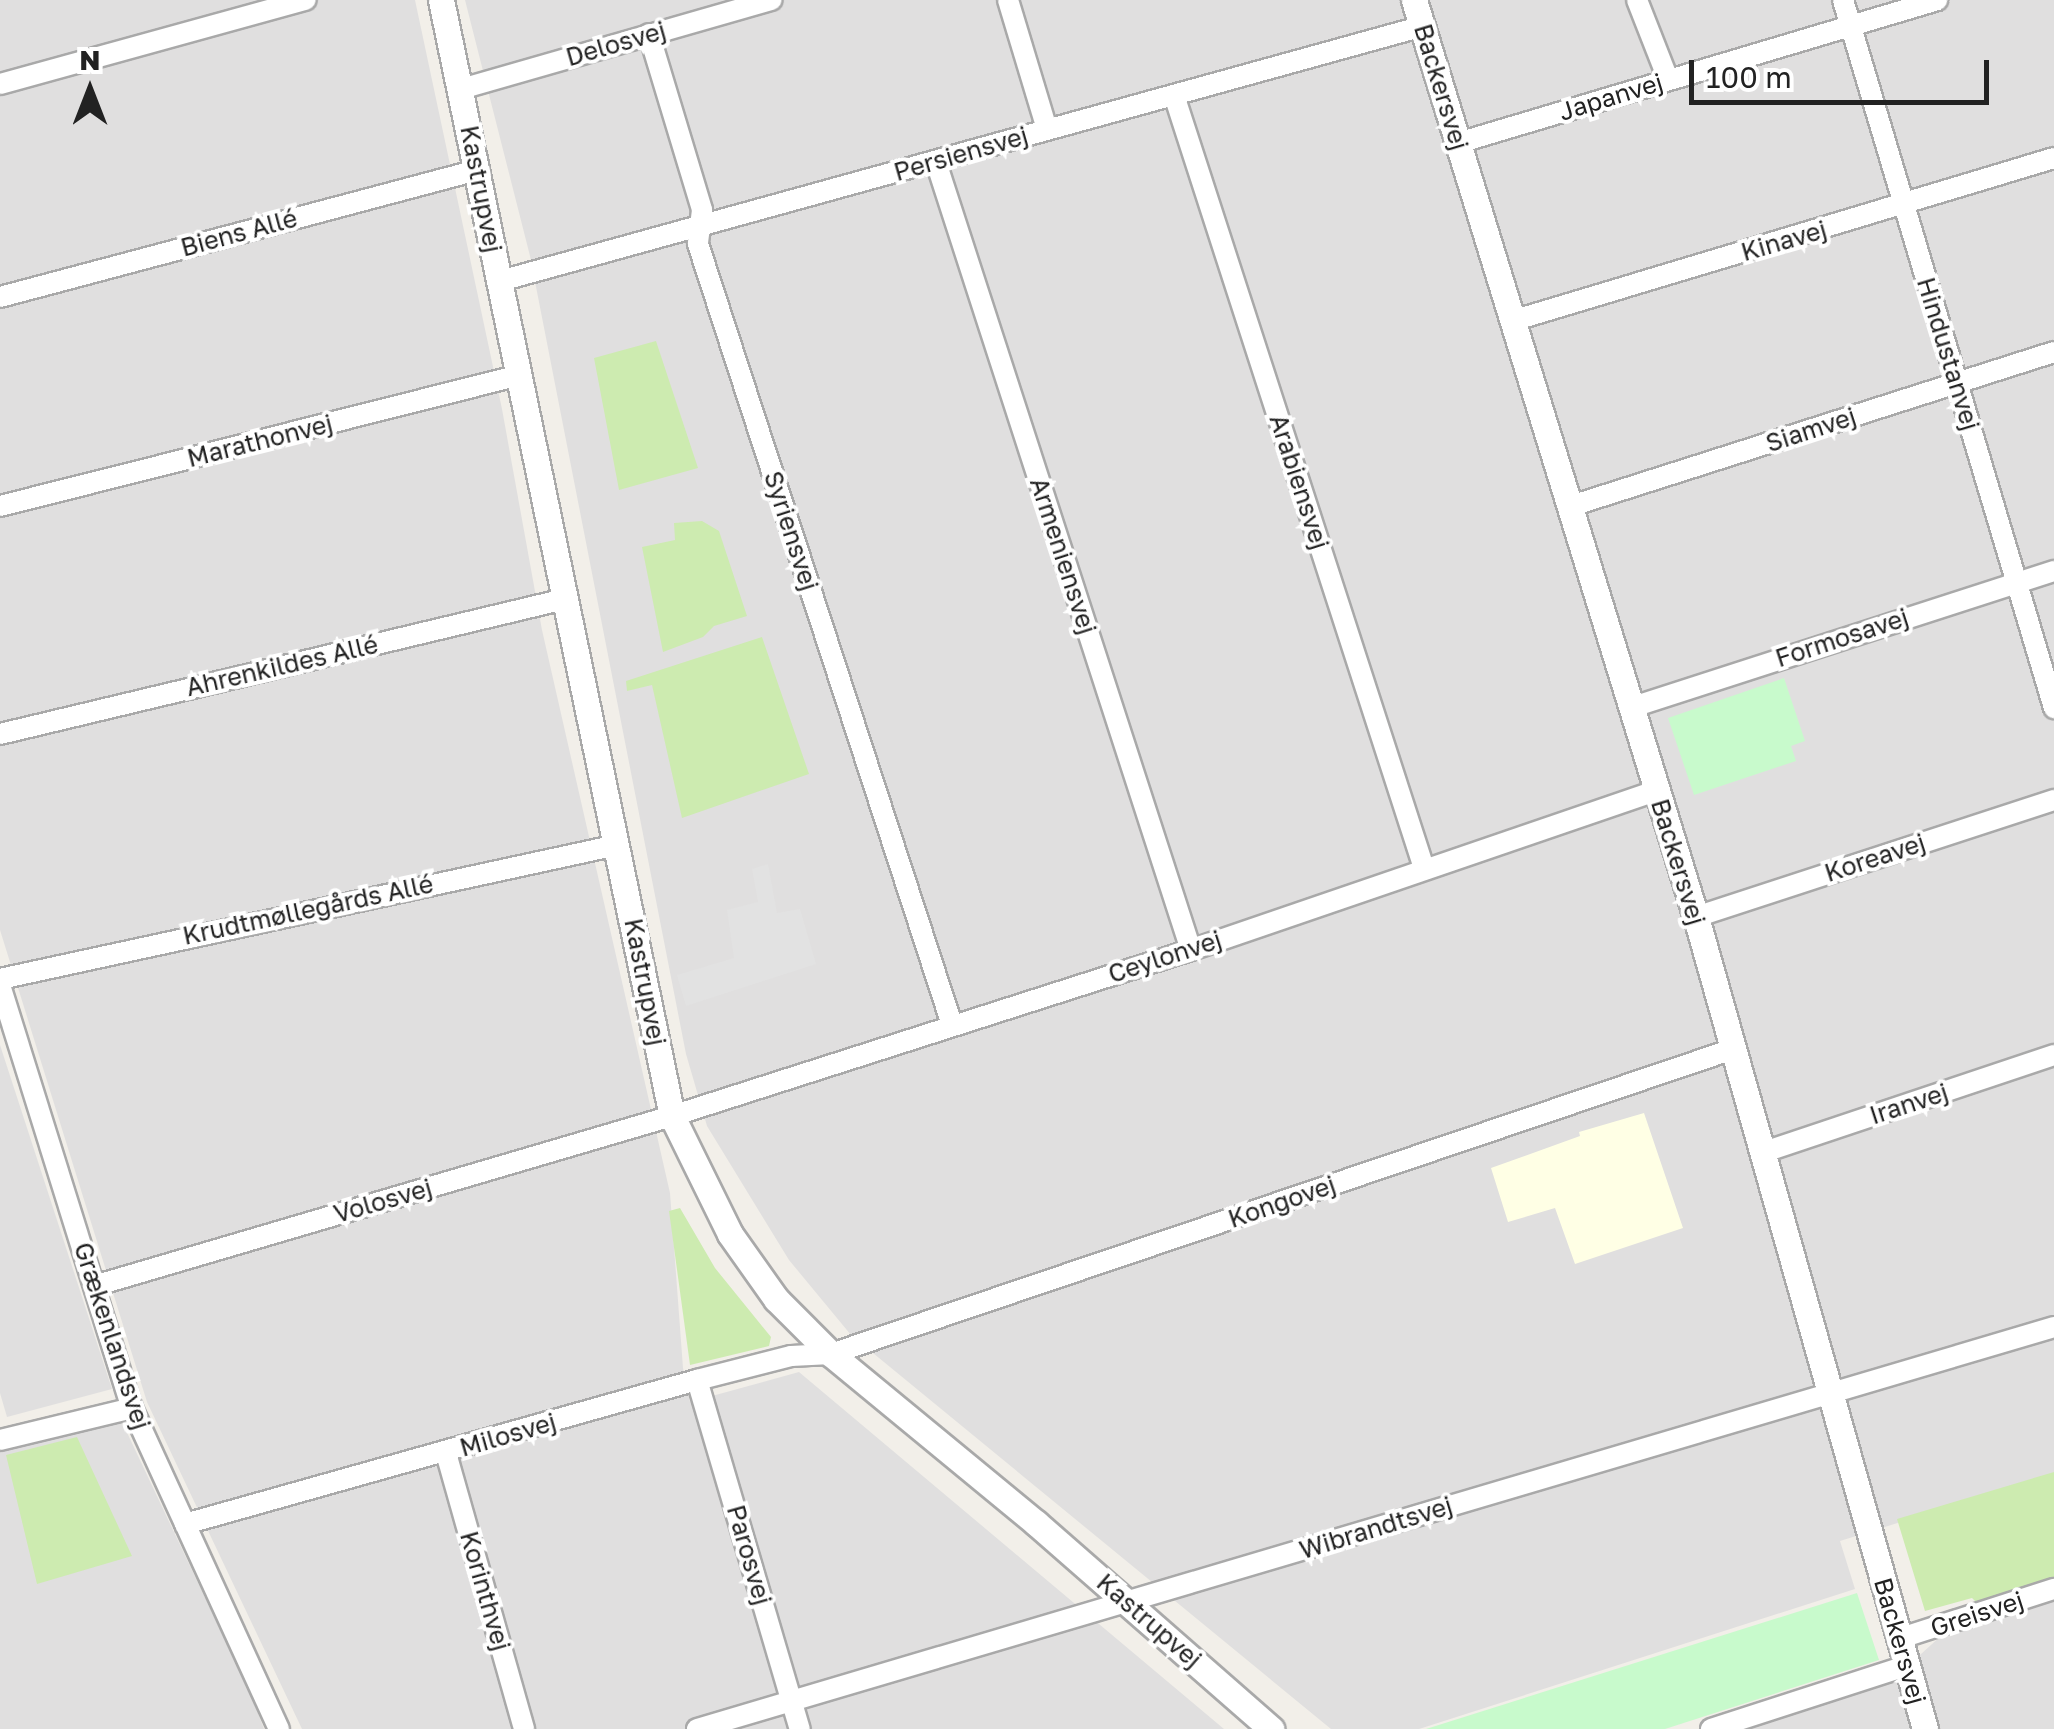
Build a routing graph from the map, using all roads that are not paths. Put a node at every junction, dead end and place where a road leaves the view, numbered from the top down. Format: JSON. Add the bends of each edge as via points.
{"nodes":[{"id":1,"x":306,"y":0,"type":"edge"},
{"id":2,"x":440,"y":0,"type":"edge"},
{"id":3,"x":772,"y":0,"type":"edge"},
{"id":4,"x":1008,"y":0,"type":"edge"},
{"id":5,"x":1414,"y":0,"type":"edge"},
{"id":6,"x":1637,"y":0,"type":"edge"},
{"id":7,"x":1843,"y":0,"type":"edge"},
{"id":8,"x":1937,"y":0,"type":"edge"},
{"id":9,"x":1423,"y":26,"type":"junction"},
{"id":10,"x":1850,"y":27,"type":"junction"},
{"id":11,"x":649,"y":34,"type":"junction"},
{"id":12,"x":1668,"y":79,"type":"junction"},
{"id":13,"x":0,"y":84,"type":"edge"},
{"id":14,"x":460,"y":89,"type":"junction"},
{"id":15,"x":1174,"y":95,"type":"junction"},
{"id":16,"x":1047,"y":129,"type":"junction"},
{"id":17,"x":1458,"y":143,"type":"junction"},
{"id":18,"x":2054,"y":158,"type":"edge"},
{"id":19,"x":936,"y":162,"type":"junction"},
{"id":20,"x":478,"y":170,"type":"junction"},
{"id":21,"x":1903,"y":206,"type":"junction"},
{"id":22,"x":700,"y":228,"type":"junction"},
{"id":23,"x":500,"y":281,"type":"junction"},
{"id":24,"x":0,"y":297,"type":"edge"},
{"id":25,"x":1512,"y":321,"type":"junction"},
{"id":26,"x":2054,"y":352,"type":"edge"},
{"id":27,"x":520,"y":375,"type":"junction"},
{"id":28,"x":1957,"y":383,"type":"junction"},
{"id":29,"x":0,"y":506,"type":"edge"},
{"id":30,"x":1568,"y":508,"type":"junction"},
{"id":31,"x":2054,"y":571,"type":"edge"},
{"id":32,"x":2018,"y":582,"type":"junction"},
{"id":33,"x":565,"y":599,"type":"junction"},
{"id":34,"x":1630,"y":708,"type":"junction"},
{"id":35,"x":2054,"y":708,"type":"edge"},
{"id":36,"x":0,"y":734,"type":"edge"},
{"id":37,"x":1656,"y":791,"type":"junction"},
{"id":38,"x":2054,"y":800,"type":"edge"},
{"id":39,"x":617,"y":845,"type":"junction"},
{"id":40,"x":1424,"y":868,"type":"junction"},
{"id":41,"x":1696,"y":917,"type":"junction"},
{"id":42,"x":1190,"y":950,"type":"junction"},
{"id":43,"x":0,"y":982,"type":"edge"},
{"id":44,"x":952,"y":1026,"type":"junction"},
{"id":45,"x":1732,"y":1049,"type":"junction"},
{"id":46,"x":2054,"y":1055,"type":"edge"},
{"id":47,"x":672,"y":1116,"type":"junction"},
{"id":48,"x":1764,"y":1152,"type":"junction"},
{"id":49,"x":94,"y":1286,"type":"junction"},
{"id":50,"x":2054,"y":1326,"type":"edge"},
{"id":51,"x":832,"y":1354,"type":"junction"},
{"id":52,"x":698,"y":1380,"type":"junction"},
{"id":53,"x":1830,"y":1392,"type":"junction"},
{"id":54,"x":132,"y":1408,"type":"junction"},
{"id":55,"x":0,"y":1440,"type":"edge"},
{"id":56,"x":446,"y":1452,"type":"junction"},
{"id":57,"x":185,"y":1524,"type":"junction"},
{"id":58,"x":2054,"y":1589,"type":"edge"},
{"id":59,"x":1129,"y":1602,"type":"junction"},
{"id":60,"x":1901,"y":1638,"type":"junction"},
{"id":61,"x":1908,"y":1665,"type":"junction"},
{"id":62,"x":791,"y":1700,"type":"junction"},
{"id":63,"x":280,"y":1729,"type":"edge"},
{"id":64,"x":524,"y":1729,"type":"edge"},
{"id":65,"x":697,"y":1729,"type":"edge"},
{"id":66,"x":800,"y":1729,"type":"edge"},
{"id":67,"x":1271,"y":1729,"type":"edge"},
{"id":68,"x":1712,"y":1729,"type":"edge"},
{"id":69,"x":1925,"y":1729,"type":"edge"}],
"edges":[{"from":1,"to":13,"type":"street"},
{"from":2,"to":14,"type":"street","name":"Kastrupvej"},
{"from":3,"to":11,"type":"street","name":"Delosvej"},
{"from":4,"to":16,"type":"street"},
{"from":5,"to":9,"type":"street","name":"Backersvej"},
{"from":6,"to":12,"type":"street"},
{"from":7,"to":10,"type":"street","name":"Hindustanvej"},
{"from":8,"to":10,"type":"street","name":"Japanvej"},
{"from":9,"to":15,"type":"street","name":"Persiensvej"},
{"from":9,"to":17,"type":"street","name":"Backersvej"},
{"from":10,"to":12,"type":"street","name":"Japanvej"},
{"from":10,"to":21,"type":"street","name":"Hindustanvej"},
{"from":11,"to":14,"type":"street","name":"Delosvej"},
{"from":11,"to":22,"type":"street","name":"Syriensvej","via":[[702,210]]},
{"from":12,"to":17,"type":"street","name":"Japanvej"},
{"from":14,"to":20,"type":"street","name":"Kastrupvej"},
{"from":15,"to":16,"type":"street","name":"Persiensvej"},
{"from":15,"to":40,"type":"street","name":"Arabiensvej"},
{"from":16,"to":19,"type":"street","name":"Persiensvej"},
{"from":17,"to":25,"type":"street","name":"Backersvej"},
{"from":18,"to":21,"type":"street","name":"Kinavej"},
{"from":19,"to":22,"type":"street","name":"Persiensvej"},
{"from":19,"to":42,"type":"street","name":"Armeniensvej"},
{"from":20,"to":23,"type":"street","name":"Kastrupvej"},
{"from":20,"to":24,"type":"street","name":"Biens Allé"},
{"from":21,"to":25,"type":"street","name":"Kinavej"},
{"from":21,"to":28,"type":"street","name":"Hindustanvej"},
{"from":22,"to":23,"type":"street","name":"Persiensvej"},
{"from":22,"to":44,"type":"street","name":"Syriensvej","via":[[698,244]]},
{"from":23,"to":27,"type":"street","name":"Kastrupvej"},
{"from":25,"to":30,"type":"street","name":"Backersvej"},
{"from":26,"to":28,"type":"street","name":"Siamvej"},
{"from":27,"to":29,"type":"street","name":"Marathonvej"},
{"from":27,"to":33,"type":"street","name":"Kastrupvej"},
{"from":28,"to":30,"type":"street","name":"Siamvej"},
{"from":28,"to":32,"type":"street","name":"Hindustanvej"},
{"from":30,"to":34,"type":"street","name":"Backersvej"},
{"from":31,"to":32,"type":"street","name":"Formosavej"},
{"from":32,"to":34,"type":"street","name":"Formosavej"},
{"from":32,"to":35,"type":"street","name":"Hindustanvej"},
{"from":33,"to":36,"type":"street","name":"Ahrenkildes Allé"},
{"from":33,"to":39,"type":"street","name":"Kastrupvej"},
{"from":34,"to":37,"type":"street","name":"Backersvej"},
{"from":37,"to":40,"type":"street","name":"Ceylonvej"},
{"from":37,"to":41,"type":"street","name":"Backersvej"},
{"from":38,"to":41,"type":"street","name":"Koreavej"},
{"from":39,"to":43,"type":"street","name":"Krudtmøllegårds Allé"},
{"from":39,"to":47,"type":"street","name":"Kastrupvej"},
{"from":40,"to":42,"type":"street","name":"Ceylonvej"},
{"from":41,"to":45,"type":"street","name":"Backersvej"},
{"from":42,"to":44,"type":"street","name":"Ceylonvej"},
{"from":43,"to":49,"type":"street","name":"Grækenlandsvej"},
{"from":44,"to":47,"type":"street","name":"Ceylonvej"},
{"from":45,"to":48,"type":"street","name":"Backersvej"},
{"from":45,"to":51,"type":"street","name":"Kongovej"},
{"from":46,"to":48,"type":"street","name":"Iranvej"},
{"from":47,"to":49,"type":"street","name":"Volosvej"},
{"from":47,"to":51,"type":"street","name":"Kastrupvej","via":[[730,1234],[776,1298]]},
{"from":48,"to":53,"type":"street","name":"Backersvej"},
{"from":49,"to":54,"type":"street","name":"Grækenlandsvej"},
{"from":50,"to":53,"type":"street","name":"Wibrandtsvej"},
{"from":51,"to":52,"type":"street","name":"Milosvej","via":[[790,1356]]},
{"from":51,"to":59,"type":"street","name":"Kastrupvej"},
{"from":52,"to":56,"type":"street","name":"Milosvej"},
{"from":52,"to":62,"type":"street","name":"Parosvej"},
{"from":53,"to":59,"type":"street","name":"Wibrandtsvej"},
{"from":53,"to":60,"type":"street","name":"Backersvej"},
{"from":54,"to":55,"type":"street"},
{"from":54,"to":57,"type":"street","name":"Grækenlandsvej"},
{"from":56,"to":57,"type":"street","name":"Milosvej"},
{"from":56,"to":64,"type":"street","name":"Korinthvej"},
{"from":57,"to":63,"type":"street","name":"Grækenlandsvej"},
{"from":58,"to":60,"type":"street","name":"Greisvej"},
{"from":59,"to":62,"type":"street","name":"Wibrandtsvej"},
{"from":59,"to":67,"type":"street","name":"Kastrupvej"},
{"from":60,"to":61,"type":"street","name":"Backersvej"},
{"from":61,"to":68,"type":"street","name":"Greisvej"},
{"from":61,"to":69,"type":"street","name":"Backersvej"},
{"from":62,"to":65,"type":"street","name":"Wibrandtsvej"},
{"from":62,"to":66,"type":"street","name":"Parosvej"}]}
